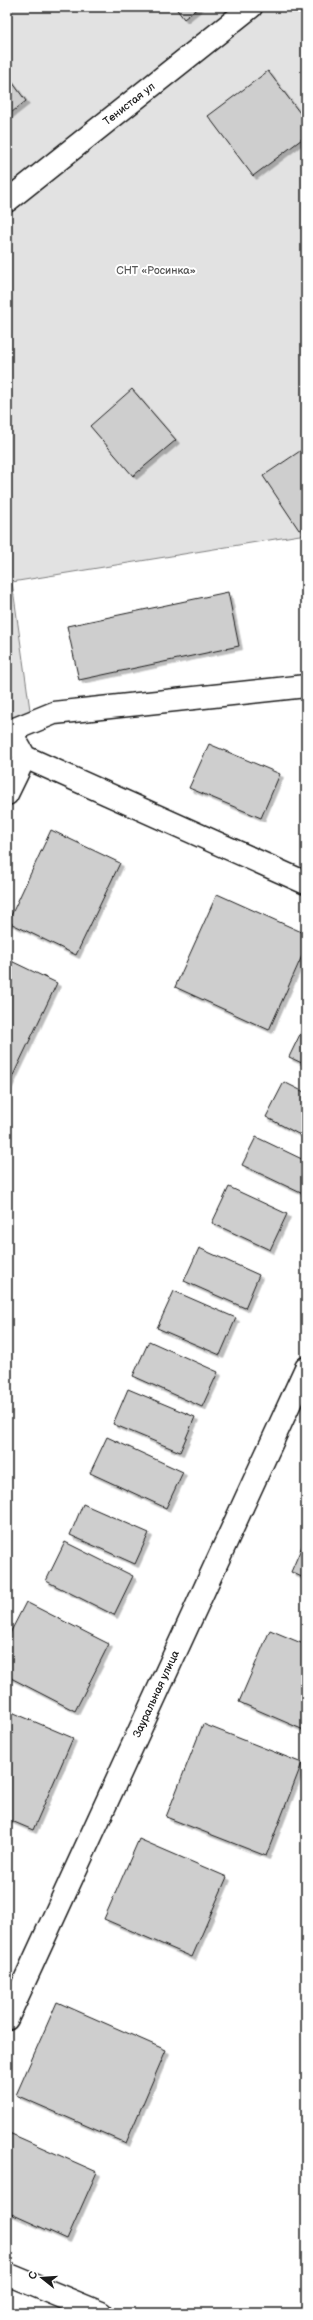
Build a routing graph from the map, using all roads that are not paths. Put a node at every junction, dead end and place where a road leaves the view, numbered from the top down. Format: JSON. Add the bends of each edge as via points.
{"nodes":[{"id":1,"x":251,"y":7,"type":"edge"},
{"id":2,"x":7,"y":201,"type":"edge"},
{"id":3,"x":306,"y":686,"type":"edge"},
{"id":4,"x":8,"y":731,"type":"edge"},
{"id":5,"x":25,"y":756,"type":"junction"},
{"id":6,"x":7,"y":794,"type":"edge"},
{"id":7,"x":306,"y":883,"type":"edge"},
{"id":8,"x":306,"y":1368,"type":"edge"},
{"id":9,"x":7,"y":2019,"type":"edge"},
{"id":10,"x":7,"y":2274,"type":"edge"},
{"id":11,"x":101,"y":2313,"type":"edge"}],
"edges":[{"from":1,"to":2,"type":"street","name":"Тенистая ул"},
{"from":3,"to":4,"type":"street","via":[[54,713]]},
{"from":4,"to":5,"type":"street"},
{"from":5,"to":6,"type":"street"},
{"from":5,"to":7,"type":"street"},
{"from":8,"to":9,"type":"street","name":"Зауральная улица"},
{"from":10,"to":11,"type":"street"}]}
